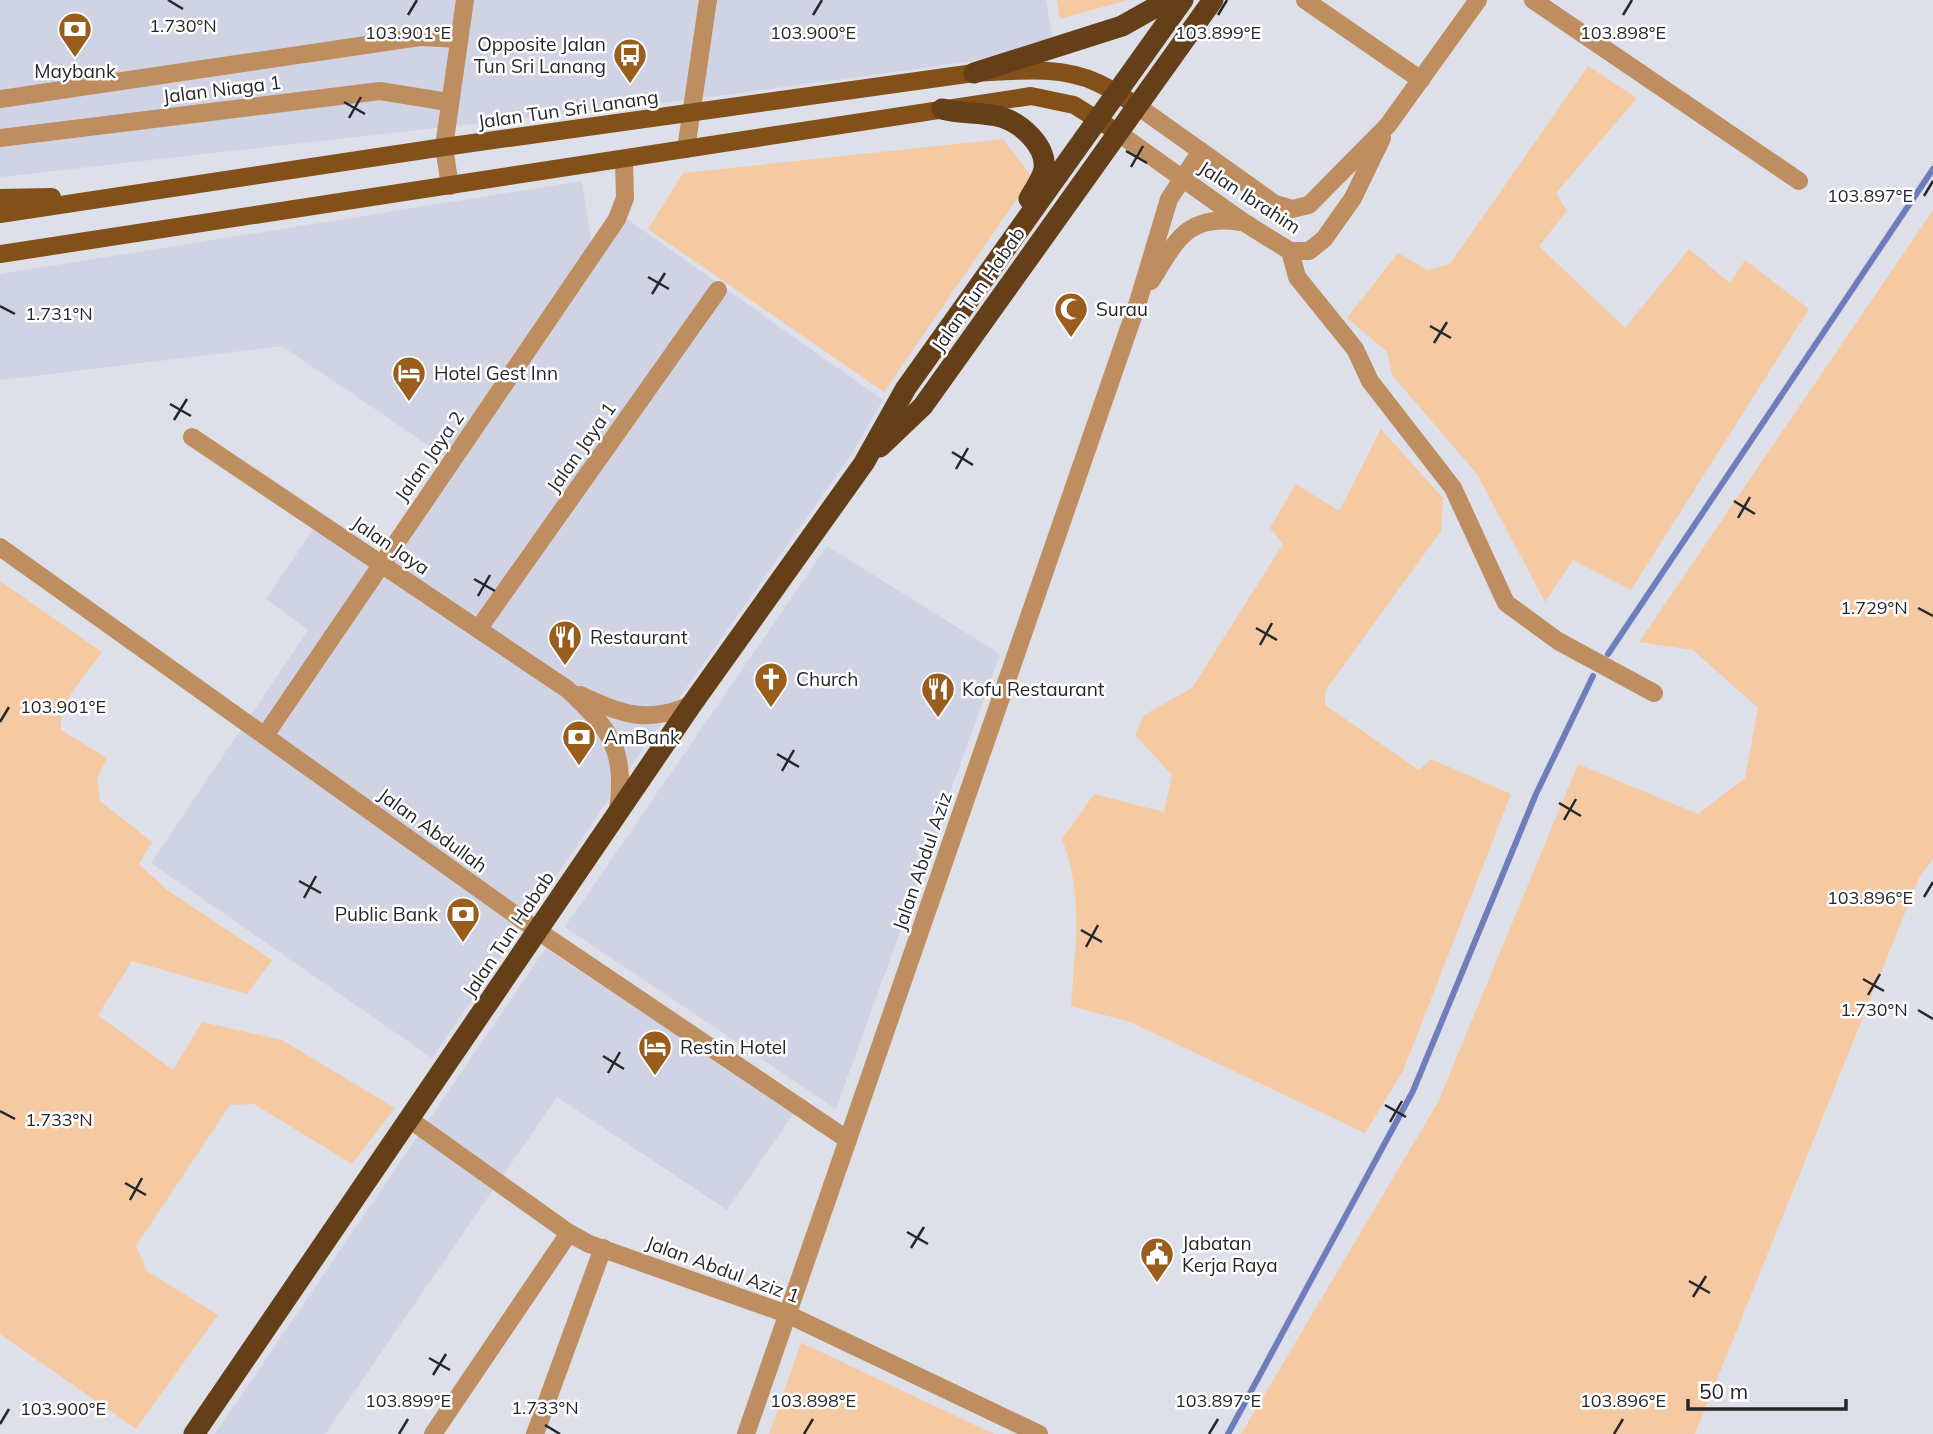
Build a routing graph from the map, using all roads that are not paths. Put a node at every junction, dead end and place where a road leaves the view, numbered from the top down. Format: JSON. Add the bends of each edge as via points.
{"nodes":[{"id":1,"x":465,"y":0,"type":"edge"},
{"id":2,"x":708,"y":0,"type":"edge"},
{"id":3,"x":1168,"y":0,"type":"edge"},
{"id":4,"x":1183,"y":0,"type":"edge"},
{"id":5,"x":1213,"y":0,"type":"edge"},
{"id":6,"x":1305,"y":0,"type":"edge"},
{"id":7,"x":1478,"y":0,"type":"edge"},
{"id":8,"x":1533,"y":0,"type":"edge"},
{"id":9,"x":458,"y":39,"type":"junction"},
{"id":10,"x":974,"y":73,"type":"junction"},
{"id":11,"x":1421,"y":80,"type":"junction"},
{"id":12,"x":0,"y":99,"type":"edge"},
{"id":13,"x":1127,"y":100,"type":"junction"},
{"id":14,"x":448,"y":102,"type":"junction"},
{"id":15,"x":942,"y":109,"type":"junction"},
{"id":16,"x":691,"y":113,"type":"junction"},
{"id":17,"x":1388,"y":125,"type":"junction"},
{"id":18,"x":1109,"y":126,"type":"junction"},
{"id":19,"x":0,"y":138,"type":"edge"},
{"id":20,"x":443,"y":147,"type":"junction"},
{"id":21,"x":686,"y":149,"type":"junction"},
{"id":22,"x":1201,"y":151,"type":"junction"},
{"id":23,"x":624,"y":160,"type":"junction"},
{"id":24,"x":1181,"y":178,"type":"junction"},
{"id":25,"x":1798,"y":181,"type":"dead end"},
{"id":26,"x":450,"y":186,"type":"junction"},
{"id":27,"x":0,"y":198,"type":"edge"},
{"id":28,"x":84,"y":202,"type":"junction"},
{"id":29,"x":0,"y":214,"type":"edge"},
{"id":30,"x":1245,"y":223,"type":"junction"},
{"id":31,"x":1290,"y":251,"type":"junction"},
{"id":32,"x":0,"y":254,"type":"edge"},
{"id":33,"x":998,"y":260,"type":"junction"},
{"id":34,"x":718,"y":290,"type":"dead end"},
{"id":35,"x":1138,"y":302,"type":"junction"},
{"id":36,"x":192,"y":438,"type":"dead end"},
{"id":37,"x":864,"y":463,"type":"junction"},
{"id":38,"x":0,"y":547,"type":"edge"},
{"id":39,"x":380,"y":563,"type":"junction"},
{"id":40,"x":479,"y":628,"type":"junction"},
{"id":41,"x":567,"y":689,"type":"junction"},
{"id":42,"x":1654,"y":693,"type":"dead end"},
{"id":43,"x":692,"y":704,"type":"junction"},
{"id":44,"x":266,"y":734,"type":"junction"},
{"id":45,"x":618,"y":811,"type":"junction"},
{"id":46,"x":538,"y":931,"type":"junction"},
{"id":47,"x":409,"y":1119,"type":"junction"},
{"id":48,"x":848,"y":1140,"type":"junction"},
{"id":49,"x":569,"y":1233,"type":"junction"},
{"id":50,"x":603,"y":1248,"type":"junction"},
{"id":51,"x":787,"y":1314,"type":"junction"},
{"id":52,"x":194,"y":1434,"type":"edge"},
{"id":53,"x":433,"y":1434,"type":"edge"},
{"id":54,"x":535,"y":1434,"type":"edge"},
{"id":55,"x":746,"y":1434,"type":"edge"},
{"id":56,"x":1039,"y":1434,"type":"edge"}],
"edges":[{"from":1,"to":9,"type":"street"},
{"from":2,"to":16,"type":"street"},
{"from":3,"to":10,"type":"highway","via":[[1122,26]]},
{"from":4,"to":13,"type":"highway"},
{"from":5,"to":13,"type":"highway"},
{"from":6,"to":11,"type":"street"},
{"from":7,"to":11,"type":"street","name":"Jalan Ibrahim"},
{"from":8,"to":25,"type":"street"},
{"from":9,"to":12,"type":"street","name":"Jalan Niaga 1","via":[[420,37]]},
{"from":9,"to":14,"type":"street"},
{"from":10,"to":13,"type":"main road","name":"Jalan Tun Sri Lanang","via":[[1068,73]]},
{"from":10,"to":16,"type":"main road","name":"Jalan Tun Sri Lanang"},
{"from":11,"to":17,"type":"street","name":"Jalan Ibrahim"},
{"from":13,"to":18,"type":"highway"},
{"from":13,"to":22,"type":"street","name":"Jalan Ibrahim"},
{"from":14,"to":19,"type":"street","name":"Jalan Niaga 1","via":[[380,91]]},
{"from":14,"to":20,"type":"street"},
{"from":15,"to":18,"type":"main road","via":[[1031,96],[1074,105]]},
{"from":15,"to":21,"type":"main road"},
{"from":15,"to":33,"type":"highway","via":[[1010,121],[1033,139],[1042,155],[1041,177]]},
{"from":16,"to":20,"type":"main road","name":"Jalan Tun Sri Lanang"},
{"from":16,"to":21,"type":"street"},
{"from":17,"to":22,"type":"street","name":"Jalan Ibrahim","via":[[1309,205],[1292,209],[1275,204]]},
{"from":17,"to":31,"type":"street","name":"Jalan Ibrahim","via":[[1353,198],[1324,239],[1309,251]]},
{"from":18,"to":24,"type":"street","name":"Jalan Ibrahim"},
{"from":18,"to":33,"type":"highway","name":"Jalan Tun Habab"},
{"from":18,"to":37,"type":"highway","name":"Jalan Tun Habab","via":[[923,406]]},
{"from":20,"to":26,"type":"street"},
{"from":20,"to":28,"type":"main road","name":"Jalan Tun Sri Lanang"},
{"from":21,"to":23,"type":"main road"},
{"from":22,"to":24,"type":"street"},
{"from":23,"to":26,"type":"main road"},
{"from":23,"to":39,"type":"street","name":"Jalan Jaya 2","via":[[625,198],[617,219]]},
{"from":24,"to":30,"type":"street","name":"Jalan Ibrahim"},
{"from":24,"to":35,"type":"street","via":[[1169,199]]},
{"from":26,"to":32,"type":"main road"},
{"from":27,"to":28,"type":"main road"},
{"from":28,"to":29,"type":"main road","name":"Jalan Tun Sri Lanang"},
{"from":30,"to":31,"type":"street","name":"Jalan Ibrahim"},
{"from":30,"to":35,"type":"street","via":[[1204,220],[1186,231]]},
{"from":31,"to":42,"type":"street","via":[[1297,277],[1355,349],[1370,381],[1453,488],[1506,603],[1558,640]]},
{"from":33,"to":37,"type":"highway","name":"Jalan Tun Habab","via":[[906,388]]},
{"from":34,"to":40,"type":"street","name":"Jalan Jaya 1"},
{"from":35,"to":48,"type":"street","name":"Jalan Abdul Aziz"},
{"from":36,"to":39,"type":"street","name":"Jalan Jaya"},
{"from":37,"to":43,"type":"highway","name":"Jalan Tun Habab"},
{"from":38,"to":44,"type":"street","name":"Jalan Abdullah"},
{"from":39,"to":40,"type":"street","name":"Jalan Jaya"},
{"from":39,"to":44,"type":"street","name":"Jalan Jaya 2"},
{"from":40,"to":41,"type":"street","name":"Jalan Jaya"},
{"from":41,"to":43,"type":"street","name":"Jalan Jaya","via":[[627,714],[670,714]]},
{"from":41,"to":45,"type":"street","name":"Jalan Jaya","via":[[611,738],[622,783]]},
{"from":43,"to":45,"type":"highway","name":"Jalan Tun Habab"},
{"from":44,"to":46,"type":"street","name":"Jalan Abdullah"},
{"from":45,"to":46,"type":"highway","name":"Jalan Tun Habab"},
{"from":46,"to":47,"type":"highway","name":"Jalan Tun Habab"},
{"from":46,"to":48,"type":"street","name":"Jalan Abdullah"},
{"from":47,"to":49,"type":"street","name":"Jalan Abdul Aziz 1"},
{"from":47,"to":52,"type":"highway","name":"Jalan Tun Habab"},
{"from":48,"to":51,"type":"street","name":"Jalan Abdul Aziz"},
{"from":49,"to":50,"type":"street","name":"Jalan Abdul Aziz 1"},
{"from":49,"to":53,"type":"street"},
{"from":50,"to":51,"type":"street","name":"Jalan Abdul Aziz 1"},
{"from":50,"to":54,"type":"street"},
{"from":51,"to":55,"type":"street","name":"Jalan Abdul Aziz"},
{"from":51,"to":56,"type":"street","name":"Jalan Abdul Aziz 1"}]}
